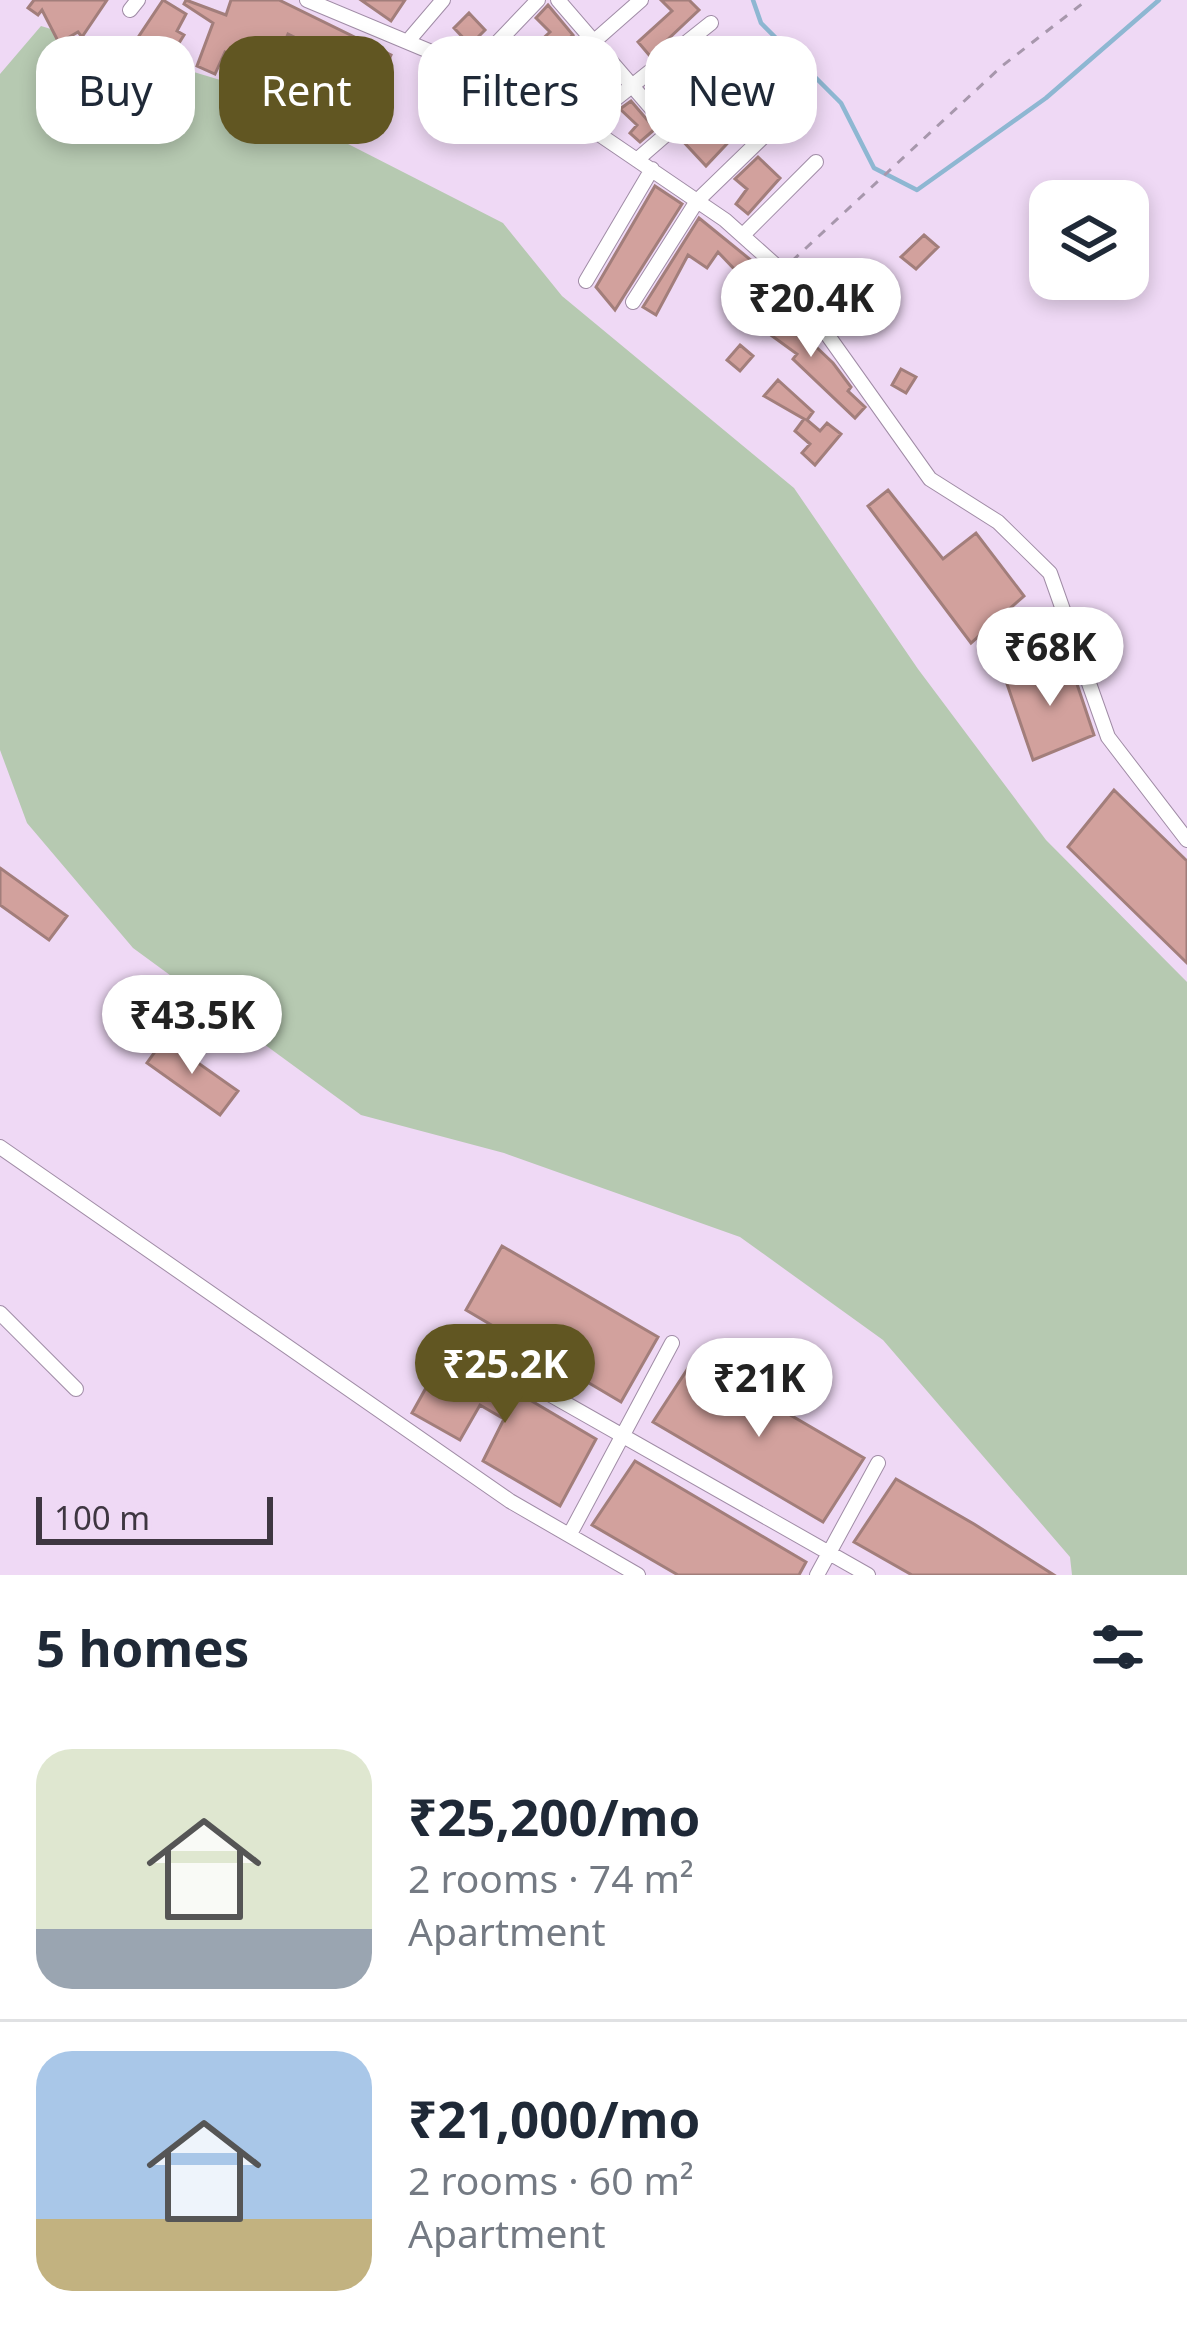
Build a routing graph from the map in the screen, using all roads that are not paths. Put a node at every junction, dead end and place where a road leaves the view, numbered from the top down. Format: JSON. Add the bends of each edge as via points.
{"nodes":[{"id":1,"x":307,"y":0,"type":"edge"},
{"id":2,"x":538,"y":0,"type":"edge"},
{"id":3,"x":558,"y":0,"type":"edge"},
{"id":4,"x":641,"y":0,"type":"edge"},
{"id":5,"x":433,"y":4,"type":"edge"},
{"id":6,"x":711,"y":23,"type":"dead end"},
{"id":7,"x":504,"y":36,"type":"edge"},
{"id":8,"x":590,"y":36,"type":"edge"},
{"id":9,"x":597,"y":36,"type":"edge"},
{"id":10,"x":408,"y":41,"type":"junction"},
{"id":11,"x":418,"y":45,"type":"edge"},
{"id":12,"x":621,"y":75,"type":"edge"},
{"id":13,"x":630,"y":86,"type":"junction"},
{"id":14,"x":621,"y":93,"type":"edge"},
{"id":15,"x":645,"y":102,"type":"edge"},
{"id":16,"x":616,"y":144,"type":"edge"},
{"id":17,"x":656,"y":144,"type":"edge"},
{"id":18,"x":756,"y":144,"type":"edge"},
{"id":19,"x":639,"y":158,"type":"junction"},
{"id":20,"x":816,"y":163,"type":"dead end"},
{"id":21,"x":652,"y":169,"type":"junction"},
{"id":22,"x":697,"y":201,"type":"junction"},
{"id":23,"x":743,"y":235,"type":"junction"},
{"id":24,"x":586,"y":281,"type":"dead end"},
{"id":25,"x":633,"y":302,"type":"dead end"},
{"id":26,"x":1187,"y":840,"type":"edge"},
{"id":27,"x":1,"y":1152,"type":"edge"},
{"id":28,"x":0,"y":1313,"type":"edge"},
{"id":29,"x":461,"y":1343,"type":"dead end"},
{"id":30,"x":672,"y":1343,"type":"dead end"},
{"id":31,"x":76,"y":1389,"type":"dead end"},
{"id":32,"x":622,"y":1436,"type":"junction"},
{"id":33,"x":878,"y":1463,"type":"dead end"},
{"id":34,"x":570,"y":1534,"type":"junction"},
{"id":35,"x":829,"y":1553,"type":"junction"},
{"id":36,"x":638,"y":1575,"type":"edge"},
{"id":37,"x":817,"y":1575,"type":"edge"},
{"id":38,"x":868,"y":1575,"type":"edge"}],
"edges":[{"from":1,"to":10,"type":"street"},
{"from":2,"to":7,"type":"street"},
{"from":3,"to":8,"type":"street"},
{"from":4,"to":9,"type":"street"},
{"from":5,"to":10,"type":"street"},
{"from":6,"to":13,"type":"street"},
{"from":10,"to":11,"type":"street"},
{"from":12,"to":13,"type":"street"},
{"from":13,"to":14,"type":"street"},
{"from":13,"to":15,"type":"street"},
{"from":16,"to":19,"type":"street"},
{"from":17,"to":19,"type":"street"},
{"from":18,"to":22,"type":"street"},
{"from":19,"to":21,"type":"street"},
{"from":20,"to":23,"type":"street"},
{"from":21,"to":22,"type":"street"},
{"from":21,"to":24,"type":"street"},
{"from":22,"to":23,"type":"street"},
{"from":22,"to":25,"type":"street"},
{"from":23,"to":26,"type":"street","via":[[782,271],[930,479],[998,522],[1050,573],[1108,737]]},
{"from":27,"to":34,"type":"street","via":[[510,1501]]},
{"from":28,"to":31,"type":"street"},
{"from":29,"to":32,"type":"street"},
{"from":30,"to":32,"type":"street"},
{"from":32,"to":34,"type":"street"},
{"from":32,"to":35,"type":"street"},
{"from":33,"to":35,"type":"street"},
{"from":34,"to":36,"type":"street"},
{"from":35,"to":37,"type":"street"},
{"from":35,"to":38,"type":"street"}]}
